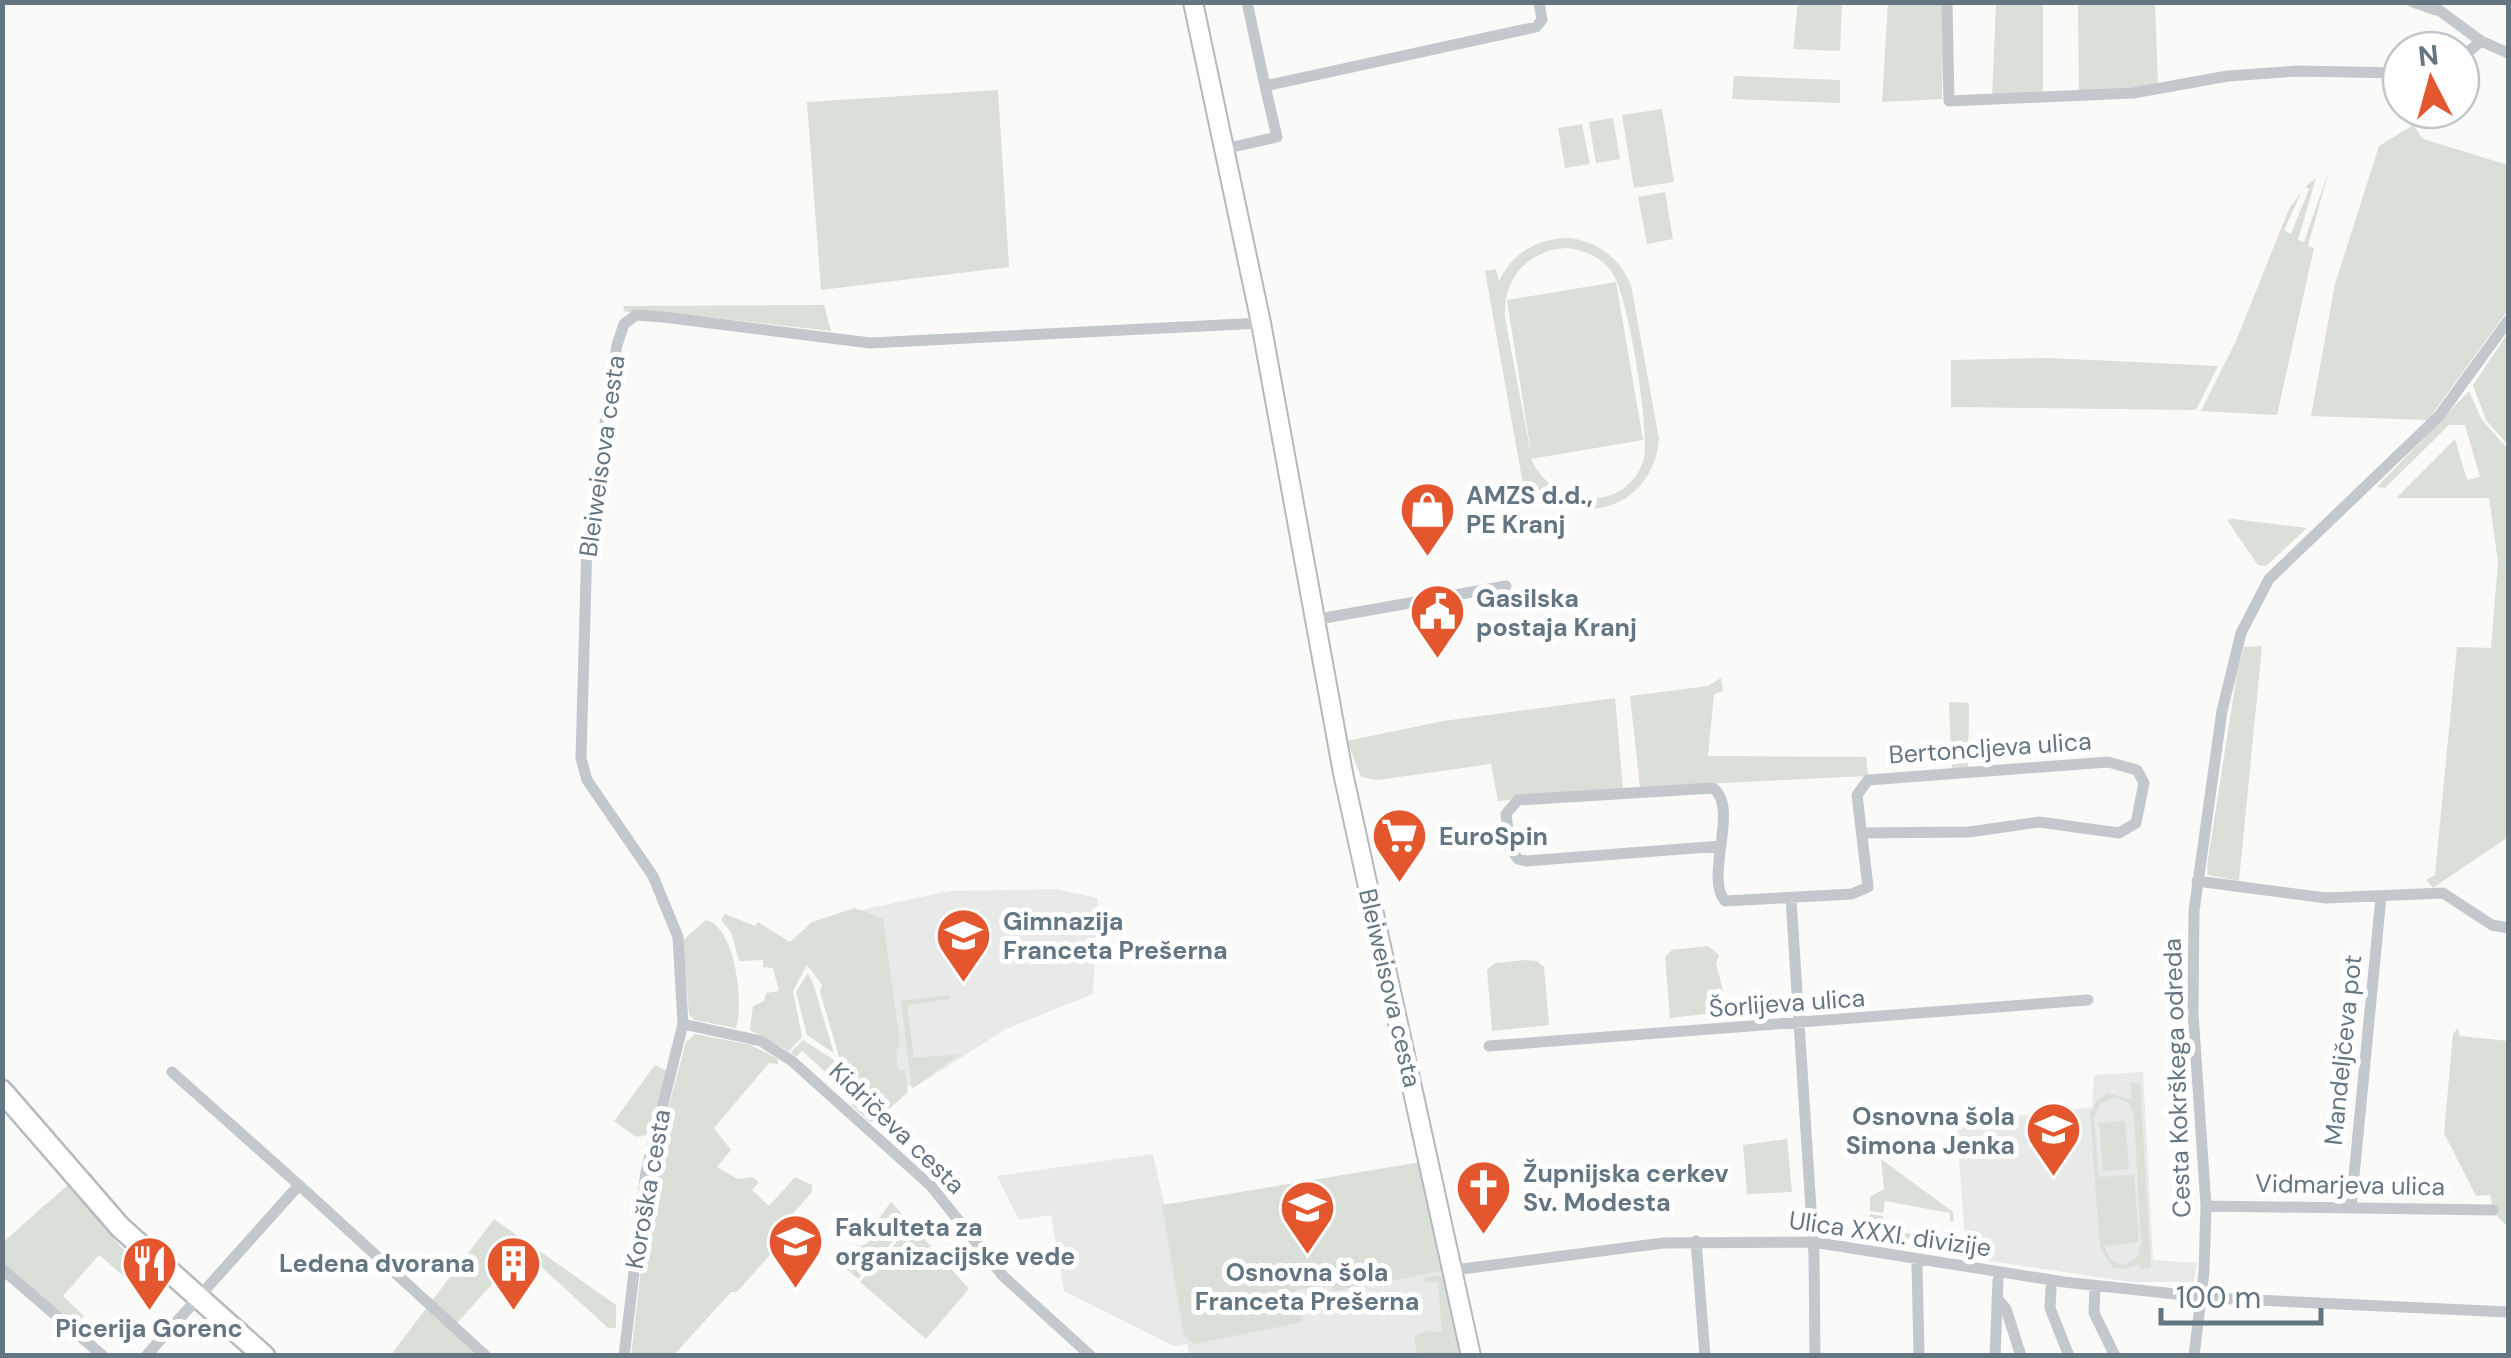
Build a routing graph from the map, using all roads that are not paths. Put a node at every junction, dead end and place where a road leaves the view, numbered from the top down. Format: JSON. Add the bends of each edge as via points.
{"nodes":[{"id":1,"x":1193,"y":2,"type":"edge"},
{"id":2,"x":1247,"y":2,"type":"edge"},
{"id":3,"x":1539,"y":2,"type":"edge"},
{"id":4,"x":1947,"y":2,"type":"edge"},
{"id":5,"x":2413,"y":2,"type":"edge"},
{"id":6,"x":2432,"y":6,"type":"edge"},
{"id":7,"x":2466,"y":30,"type":"edge"},
{"id":8,"x":2481,"y":41,"type":"edge"},
{"id":9,"x":2508,"y":52,"type":"edge"},
{"id":10,"x":2381,"y":73,"type":"edge"},
{"id":11,"x":1265,"y":86,"type":"junction"},
{"id":12,"x":1224,"y":149,"type":"junction"},
{"id":13,"x":2508,"y":321,"type":"edge"},
{"id":14,"x":1261,"y":324,"type":"junction"},
{"id":15,"x":1506,"y":586,"type":"dead end"},
{"id":16,"x":1313,"y":620,"type":"junction"},
{"id":17,"x":1862,"y":834,"type":"junction"},
{"id":18,"x":1721,"y":846,"type":"junction"},
{"id":19,"x":2197,"y":881,"type":"junction"},
{"id":20,"x":2380,"y":897,"type":"junction"},
{"id":21,"x":1790,"y":899,"type":"junction"},
{"id":22,"x":2508,"y":928,"type":"edge"},
{"id":23,"x":2088,"y":1000,"type":"dead end"},
{"id":24,"x":683,"y":1024,"type":"junction"},
{"id":25,"x":1797,"y":1024,"type":"junction"},
{"id":26,"x":1490,"y":1046,"type":"dead end"},
{"id":27,"x":172,"y":1072,"type":"dead end"},
{"id":28,"x":2,"y":1091,"type":"edge"},
{"id":29,"x":298,"y":1185,"type":"junction"},
{"id":30,"x":2206,"y":1206,"type":"junction"},
{"id":31,"x":2350,"y":1208,"type":"junction"},
{"id":32,"x":2493,"y":1210,"type":"dead end"},
{"id":33,"x":1696,"y":1241,"type":"junction"},
{"id":34,"x":1813,"y":1242,"type":"junction"},
{"id":35,"x":1917,"y":1264,"type":"dead end"},
{"id":36,"x":2,"y":1269,"type":"edge"},
{"id":37,"x":1454,"y":1270,"type":"junction"},
{"id":38,"x":1998,"y":1280,"type":"dead end"},
{"id":39,"x":2095,"y":1286,"type":"junction"},
{"id":40,"x":2052,"y":1288,"type":"dead end"},
{"id":41,"x":2201,"y":1296,"type":"junction"},
{"id":42,"x":198,"y":1297,"type":"junction"},
{"id":43,"x":1997,"y":1298,"type":"junction"},
{"id":44,"x":2508,"y":1312,"type":"edge"},
{"id":45,"x":103,"y":1356,"type":"edge"},
{"id":46,"x":146,"y":1356,"type":"edge"},
{"id":47,"x":264,"y":1356,"type":"edge"},
{"id":48,"x":486,"y":1356,"type":"edge"},
{"id":49,"x":624,"y":1356,"type":"edge"},
{"id":50,"x":1092,"y":1356,"type":"edge"},
{"id":51,"x":1472,"y":1356,"type":"edge"},
{"id":52,"x":1704,"y":1356,"type":"edge"},
{"id":53,"x":1816,"y":1356,"type":"edge"},
{"id":54,"x":1918,"y":1356,"type":"edge"},
{"id":55,"x":1995,"y":1356,"type":"edge"},
{"id":56,"x":2021,"y":1356,"type":"edge"},
{"id":57,"x":2069,"y":1356,"type":"edge"},
{"id":58,"x":2115,"y":1356,"type":"edge"},
{"id":59,"x":2194,"y":1356,"type":"edge"}],
"edges":[{"from":1,"to":12,"type":"main road","name":"Bleiweisova cesta"},
{"from":2,"to":11,"type":"street"},
{"from":3,"to":11,"type":"street","via":[[1542,20],[1536,27]]},
{"from":4,"to":10,"type":"street","via":[[1949,100],[2116,94],[2297,71]]},
{"from":5,"to":6,"type":"street"},
{"from":6,"to":7,"type":"street"},
{"from":8,"to":9,"type":"street"},
{"from":11,"to":12,"type":"street","via":[[1277,137]]},
{"from":12,"to":14,"type":"main road","name":"Bleiweisova cesta"},
{"from":13,"to":19,"type":"street","name":"Cesta Kokrškega odreda","via":[[2439,416],[2288,556],[2254,604],[2226,690]]},
{"from":14,"to":16,"type":"main road","name":"Bleiweisova cesta"},
{"from":14,"to":24,"type":"street","name":"Bleiweisova cesta","via":[[870,343],[663,317],[636,315],[624,324],[587,543],[581,758],[587,780],[663,895],[678,937]]},
{"from":15,"to":16,"type":"street"},
{"from":16,"to":37,"type":"main road","name":"Bleiweisova cesta"},
{"from":17,"to":17,"type":"street","name":"Bertoncljeva ulica","via":[[1969,832],[2039,822],[2119,833],[2136,823],[2144,783],[2138,770],[2108,762],[1868,780],[1857,795]]},
{"from":17,"to":21,"type":"street","name":"Bertoncljeva ulica","via":[[1868,888]]},
{"from":18,"to":18,"type":"street","name":"Bertoncljeva ulica","via":[[1722,801],[1706,786],[1518,800],[1506,814],[1518,859]]},
{"from":18,"to":21,"type":"street","name":"Bertoncljeva ulica","via":[[1718,892],[1725,901]]},
{"from":19,"to":20,"type":"street","via":[[2326,898]]},
{"from":19,"to":30,"type":"street","name":"Cesta Kokrškega odreda","via":[[2193,1013]]},
{"from":20,"to":22,"type":"street","via":[[2443,893]]},
{"from":20,"to":31,"type":"street","name":"Mandeljčeva pot"},
{"from":21,"to":25,"type":"street"},
{"from":23,"to":25,"type":"street","name":"Šorlijeva ulica"},
{"from":24,"to":49,"type":"street","name":"Koroška cesta","via":[[646,1172]]},
{"from":24,"to":50,"type":"street","name":"Kidričeva cesta","via":[[761,1041],[792,1061],[931,1186],[1003,1276]]},
{"from":25,"to":26,"type":"street","name":"Šorlijeva ulica"},
{"from":25,"to":34,"type":"street"},
{"from":27,"to":29,"type":"street"},
{"from":28,"to":42,"type":"main road","via":[[93,1199]]},
{"from":29,"to":42,"type":"street"},
{"from":29,"to":48,"type":"street"},
{"from":30,"to":31,"type":"street","name":"Vidmarjeva ulica"},
{"from":30,"to":41,"type":"street","name":"Cesta Kokrškega odreda"},
{"from":31,"to":32,"type":"street","name":"Vidmarjeva ulica"},
{"from":33,"to":34,"type":"street","name":"Ulica XXXI. divizije"},
{"from":33,"to":37,"type":"street","name":"Ulica XXXI. divizije"},
{"from":33,"to":52,"type":"street"},
{"from":34,"to":39,"type":"street","name":"Ulica XXXI. divizije"},
{"from":34,"to":53,"type":"street"},
{"from":35,"to":54,"type":"street"},
{"from":36,"to":45,"type":"street"},
{"from":37,"to":51,"type":"main road","name":"Bleiweisova cesta"},
{"from":38,"to":43,"type":"street"},
{"from":39,"to":41,"type":"street","name":"Ulica XXXI. divizije"},
{"from":39,"to":58,"type":"street","via":[[2094,1314]]},
{"from":40,"to":57,"type":"street","via":[[2050,1308]]},
{"from":41,"to":44,"type":"street","name":"Ulica XXXI. divizije"},
{"from":41,"to":59,"type":"street","name":"Cesta Kokrškega odreda"},
{"from":42,"to":46,"type":"street"},
{"from":42,"to":47,"type":"main road"},
{"from":43,"to":55,"type":"street"},
{"from":43,"to":56,"type":"street"}]}
